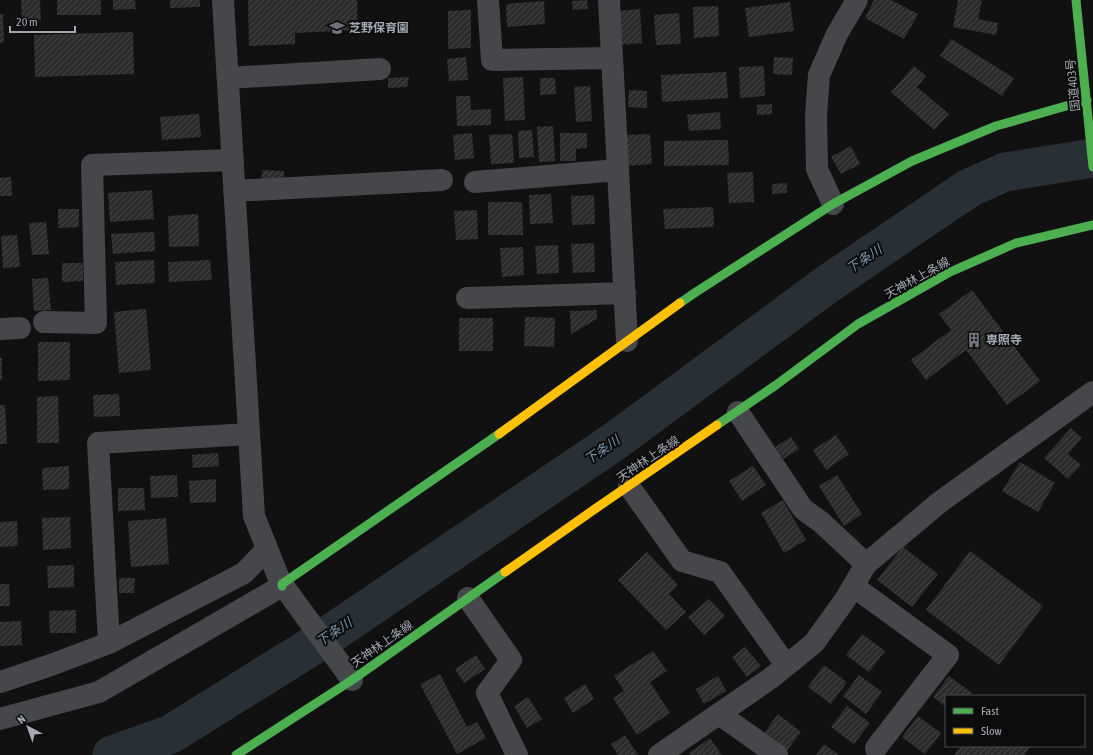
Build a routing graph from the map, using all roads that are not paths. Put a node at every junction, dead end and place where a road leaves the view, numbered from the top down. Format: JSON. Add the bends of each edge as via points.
{"nodes":[{"id":1,"x":223,"y":0,"type":"edge"},
{"id":2,"x":488,"y":0,"type":"edge"},
{"id":3,"x":609,"y":0,"type":"edge"},
{"id":4,"x":857,"y":0,"type":"edge"},
{"id":5,"x":1076,"y":0,"type":"edge"},
{"id":6,"x":612,"y":58,"type":"junction"},
{"id":7,"x":380,"y":69,"type":"dead end"},
{"id":8,"x":228,"y":78,"type":"junction"},
{"id":9,"x":1086,"y":100,"type":"junction"},
{"id":10,"x":232,"y":160,"type":"junction"},
{"id":11,"x":1093,"y":167,"type":"edge"},
{"id":12,"x":618,"y":170,"type":"junction"},
{"id":13,"x":442,"y":180,"type":"dead end"},
{"id":14,"x":475,"y":182,"type":"dead end"},
{"id":15,"x":234,"y":192,"type":"junction"},
{"id":16,"x":833,"y":204,"type":"junction"},
{"id":17,"x":1093,"y":225,"type":"edge"},
{"id":18,"x":625,"y":293,"type":"junction"},
{"id":19,"x":468,"y":298,"type":"dead end"},
{"id":20,"x":44,"y":322,"type":"dead end"},
{"id":21,"x":627,"y":341,"type":"junction"},
{"id":22,"x":1093,"y":392,"type":"edge"},
{"id":23,"x":738,"y":412,"type":"junction"},
{"id":24,"x":249,"y":434,"type":"junction"},
{"id":25,"x":629,"y":486,"type":"junction"},
{"id":26,"x":268,"y":549,"type":"junction"},
{"id":27,"x":866,"y":564,"type":"junction"},
{"id":28,"x":853,"y":586,"type":"junction"},
{"id":29,"x":284,"y":587,"type":"junction"},
{"id":30,"x":468,"y":598,"type":"junction"},
{"id":31,"x":109,"y":643,"type":"junction"},
{"id":32,"x":786,"y":665,"type":"junction"},
{"id":33,"x":352,"y":680,"type":"junction"},
{"id":34,"x":0,"y":682,"type":"edge"},
{"id":35,"x":719,"y":714,"type":"junction"},
{"id":36,"x":0,"y":719,"type":"edge"},
{"id":37,"x":876,"y":748,"type":"dead end"},
{"id":38,"x":236,"y":755,"type":"edge"},
{"id":39,"x":516,"y":755,"type":"edge"},
{"id":40,"x":660,"y":755,"type":"edge"},
{"id":41,"x":777,"y":755,"type":"edge"}],
"edges":[{"from":1,"to":8,"type":"street"},
{"from":2,"to":6,"type":"street","via":[[492,60]]},
{"from":3,"to":6,"type":"street"},
{"from":4,"to":16,"type":"street","via":[[837,34],[819,75],[816,116],[817,169]]},
{"from":5,"to":9,"type":"main road","name":"国道403号"},
{"from":6,"to":12,"type":"street"},
{"from":7,"to":8,"type":"street"},
{"from":8,"to":10,"type":"street"},
{"from":9,"to":11,"type":"main road","name":"国道403号"},
{"from":9,"to":16,"type":"main road","via":[[996,126],[912,161]]},
{"from":10,"to":15,"type":"street"},
{"from":10,"to":20,"type":"street","via":[[92,165],[96,323]]},
{"from":12,"to":14,"type":"street"},
{"from":12,"to":18,"type":"street"},
{"from":13,"to":15,"type":"street"},
{"from":15,"to":24,"type":"street"},
{"from":16,"to":21,"type":"main road","via":[[696,292]]},
{"from":17,"to":23,"type":"main road","name":"天神林上条線","via":[[1016,243],[948,273],[858,324]]},
{"from":18,"to":19,"type":"street"},
{"from":18,"to":21,"type":"street"},
{"from":21,"to":29,"type":"main road"},
{"from":22,"to":27,"type":"street","via":[[940,502]]},
{"from":23,"to":25,"type":"main road","name":"天神林上条線"},
{"from":23,"to":27,"type":"street","via":[[803,509],[821,522]]},
{"from":24,"to":26,"type":"street","via":[[254,516]]},
{"from":24,"to":31,"type":"street","via":[[98,444]]},
{"from":25,"to":30,"type":"main road","name":"天神林上条線"},
{"from":25,"to":32,"type":"street","via":[[682,561],[720,572]]},
{"from":26,"to":29,"type":"street"},
{"from":26,"to":31,"type":"street","via":[[244,573]]},
{"from":27,"to":28,"type":"street"},
{"from":28,"to":32,"type":"street","via":[[814,643]]},
{"from":28,"to":37,"type":"street","via":[[948,655]]},
{"from":29,"to":33,"type":"street"},
{"from":29,"to":36,"type":"street","via":[[99,692]]},
{"from":30,"to":33,"type":"main road","name":"天神林上条線"},
{"from":30,"to":39,"type":"street","via":[[511,660],[488,693]]},
{"from":31,"to":34,"type":"street"},
{"from":32,"to":35,"type":"street"},
{"from":33,"to":38,"type":"main road","name":"天神林上条線"},
{"from":35,"to":40,"type":"street"},
{"from":35,"to":41,"type":"street"}]}
